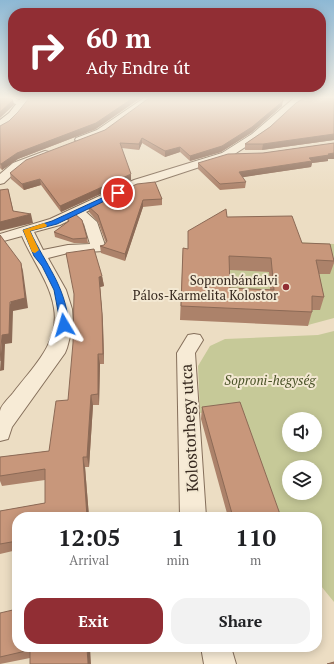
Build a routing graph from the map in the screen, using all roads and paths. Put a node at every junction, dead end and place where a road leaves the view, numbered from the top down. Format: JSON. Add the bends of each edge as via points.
{"nodes":[{"id":1,"x":105,"y":129,"type":"edge"},
{"id":2,"x":264,"y":129,"type":"edge"},
{"id":3,"x":73,"y":143,"type":"edge"},
{"id":4,"x":52,"y":151,"type":"edge"},
{"id":5,"x":226,"y":155,"type":"junction"},
{"id":6,"x":245,"y":156,"type":"edge"},
{"id":7,"x":0,"y":180,"type":"edge"},
{"id":8,"x":78,"y":212,"type":"junction"},
{"id":9,"x":26,"y":230,"type":"junction"},
{"id":10,"x":0,"y":238,"type":"edge"},
{"id":11,"x":38,"y":256,"type":"junction"},
{"id":12,"x":194,"y":340,"type":"dead end"},
{"id":13,"x":0,"y":432,"type":"edge"},
{"id":14,"x":193,"y":512,"type":"edge"},
{"id":15,"x":217,"y":652,"type":"edge"},
{"id":16,"x":220,"y":664,"type":"edge"}],
"edges":[{"from":1,"to":3,"type":"street"},
{"from":2,"to":5,"type":"street","via":[[239,149]]},
{"from":4,"to":7,"type":"street","via":[[17,165]]},
{"from":5,"to":6,"type":"street"},
{"from":5,"to":8,"type":"street","via":[[138,183]]},
{"from":8,"to":9,"type":"street"},
{"from":8,"to":11,"type":"street","via":[[90,222],[99,248],[68,249]]},
{"from":9,"to":10,"type":"street"},
{"from":9,"to":11,"type":"street"},
{"from":11,"to":13,"type":"street","via":[[58,290],[64,325],[58,348],[2,424]]},
{"from":12,"to":14,"type":"street","name":"Kolostorhegy utca","via":[[186,353]]},
{"from":15,"to":16,"type":"street"}]}
